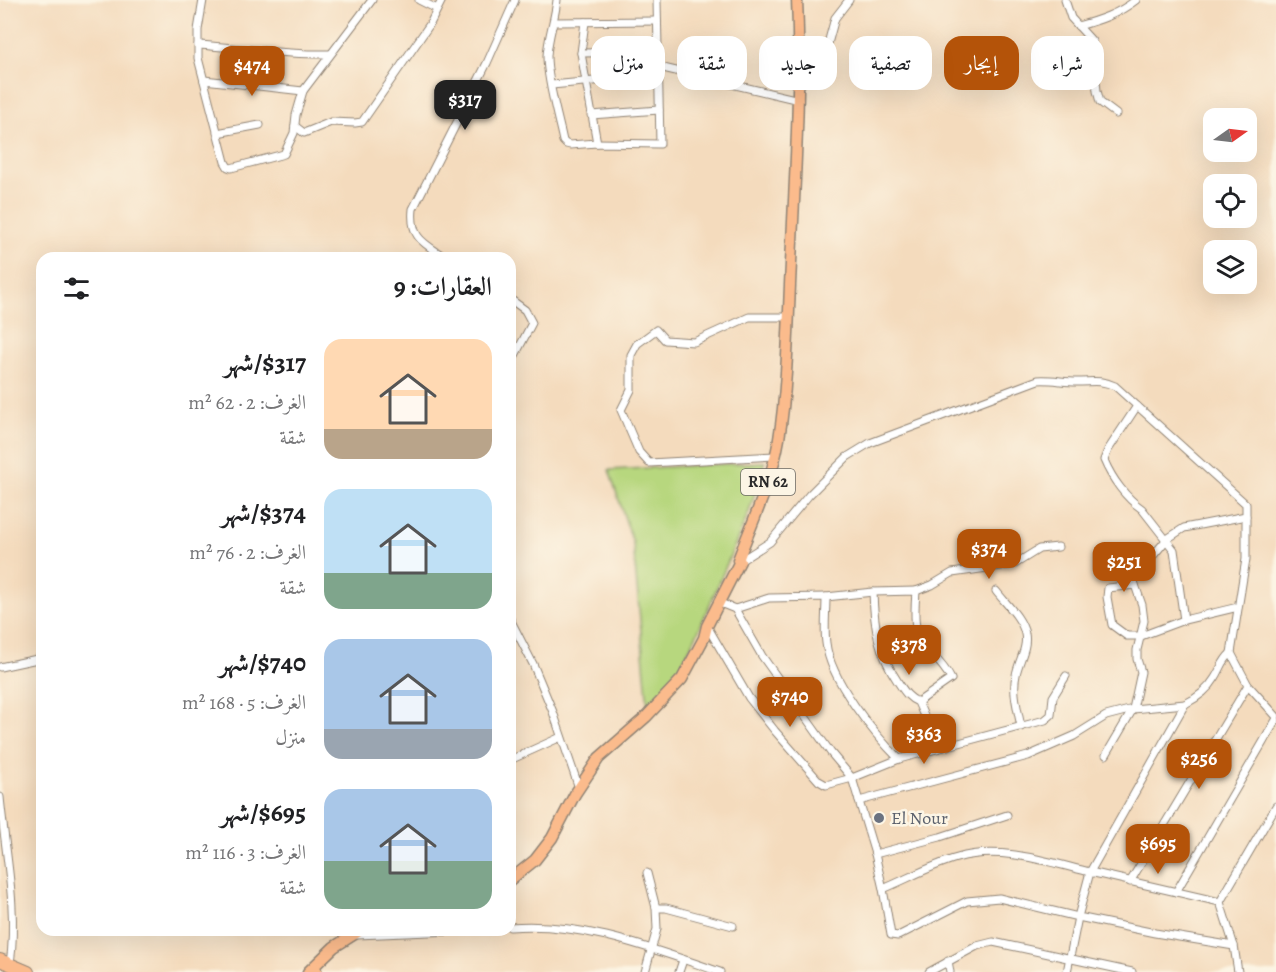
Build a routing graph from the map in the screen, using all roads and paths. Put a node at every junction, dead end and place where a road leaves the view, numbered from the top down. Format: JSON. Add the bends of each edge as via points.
{"nodes":[{"id":1,"x":203,"y":0,"type":"edge"},
{"id":2,"x":372,"y":0,"type":"edge"},
{"id":3,"x":418,"y":0,"type":"edge"},
{"id":4,"x":442,"y":0,"type":"edge"},
{"id":5,"x":515,"y":0,"type":"edge"},
{"id":6,"x":557,"y":0,"type":"edge"},
{"id":7,"x":657,"y":0,"type":"edge"},
{"id":8,"x":797,"y":0,"type":"edge"},
{"id":9,"x":849,"y":0,"type":"edge"},
{"id":10,"x":1065,"y":0,"type":"edge"},
{"id":11,"x":1136,"y":0,"type":"edge"},
{"id":12,"x":437,"y":9,"type":"junction"},
{"id":13,"x":657,"y":21,"type":"junction"},
{"id":14,"x":555,"y":22,"type":"junction"},
{"id":15,"x":585,"y":22,"type":"junction"},
{"id":16,"x":1078,"y":26,"type":"junction"},
{"id":17,"x":657,"y":36,"type":"edge"},
{"id":18,"x":798,"y":36,"type":"edge"},
{"id":19,"x":830,"y":36,"type":"edge"},
{"id":20,"x":198,"y":45,"type":"junction"},
{"id":21,"x":581,"y":53,"type":"junction"},
{"id":22,"x":591,"y":53,"type":"edge"},
{"id":23,"x":330,"y":54,"type":"junction"},
{"id":24,"x":665,"y":67,"type":"edge"},
{"id":25,"x":204,"y":80,"type":"junction"},
{"id":26,"x":591,"y":81,"type":"edge"},
{"id":27,"x":585,"y":82,"type":"junction"},
{"id":28,"x":552,"y":85,"type":"junction"},
{"id":29,"x":658,"y":90,"type":"edge"},
{"id":30,"x":799,"y":90,"type":"edge"},
{"id":31,"x":303,"y":91,"type":"junction"},
{"id":32,"x":800,"y":100,"type":"junction"},
{"id":33,"x":659,"y":110,"type":"junction"},
{"id":34,"x":1116,"y":114,"type":"dead end"},
{"id":35,"x":591,"y":115,"type":"junction"},
{"id":36,"x":260,"y":125,"type":"dead end"},
{"id":37,"x":295,"y":126,"type":"junction"},
{"id":38,"x":217,"y":133,"type":"junction"},
{"id":39,"x":597,"y":143,"type":"junction"},
{"id":40,"x":437,"y":252,"type":"edge"},
{"id":41,"x":516,"y":303,"type":"edge"},
{"id":42,"x":788,"y":317,"type":"junction"},
{"id":43,"x":516,"y":353,"type":"edge"},
{"id":44,"x":1137,"y":406,"type":"junction"},
{"id":45,"x":775,"y":456,"type":"junction"},
{"id":46,"x":1246,"y":516,"type":"junction"},
{"id":47,"x":1167,"y":539,"type":"junction"},
{"id":48,"x":1058,"y":547,"type":"dead end"},
{"id":49,"x":740,"y":561,"type":"junction"},
{"id":50,"x":1135,"y":585,"type":"junction"},
{"id":51,"x":916,"y":591,"type":"junction"},
{"id":52,"x":996,"y":591,"type":"dead end"},
{"id":53,"x":873,"y":592,"type":"junction"},
{"id":54,"x":826,"y":597,"type":"junction"},
{"id":55,"x":720,"y":603,"type":"junction"},
{"id":56,"x":1238,"y":608,"type":"junction"},
{"id":57,"x":735,"y":609,"type":"junction"},
{"id":58,"x":1184,"y":620,"type":"junction"},
{"id":59,"x":707,"y":626,"type":"junction"},
{"id":60,"x":516,"y":631,"type":"edge"},
{"id":61,"x":1141,"y":636,"type":"junction"},
{"id":62,"x":1231,"y":653,"type":"junction"},
{"id":63,"x":36,"y":660,"type":"edge"},
{"id":64,"x":0,"y":667,"type":"edge"},
{"id":65,"x":1066,"y":676,"type":"dead end"},
{"id":66,"x":1248,"y":685,"type":"junction"},
{"id":67,"x":918,"y":702,"type":"junction"},
{"id":68,"x":1185,"y":704,"type":"junction"},
{"id":69,"x":1133,"y":709,"type":"junction"},
{"id":70,"x":1276,"y":718,"type":"edge"},
{"id":71,"x":1021,"y":727,"type":"junction"},
{"id":72,"x":561,"y":737,"type":"junction"},
{"id":73,"x":942,"y":747,"type":"junction"},
{"id":74,"x":1106,"y":755,"type":"dead end"},
{"id":75,"x":516,"y":757,"type":"edge"},
{"id":76,"x":899,"y":759,"type":"junction"},
{"id":77,"x":852,"y":778,"type":"junction"},
{"id":78,"x":579,"y":788,"type":"junction"},
{"id":79,"x":0,"y":797,"type":"edge"},
{"id":80,"x":859,"y":801,"type":"junction"},
{"id":81,"x":1276,"y":807,"type":"edge"},
{"id":82,"x":1007,"y":815,"type":"dead end"},
{"id":83,"x":875,"y":854,"type":"junction"},
{"id":84,"x":1090,"y":872,"type":"junction"},
{"id":85,"x":647,"y":873,"type":"dead end"},
{"id":86,"x":516,"y":875,"type":"edge"},
{"id":87,"x":1130,"y":882,"type":"junction"},
{"id":88,"x":883,"y":889,"type":"junction"},
{"id":89,"x":1176,"y":892,"type":"junction"},
{"id":90,"x":1220,"y":902,"type":"junction"},
{"id":91,"x":656,"y":908,"type":"junction"},
{"id":92,"x":1078,"y":917,"type":"junction"},
{"id":93,"x":733,"y":926,"type":"dead end"},
{"id":94,"x":516,"y":927,"type":"edge"},
{"id":95,"x":351,"y":936,"type":"edge"},
{"id":96,"x":1234,"y":946,"type":"junction"},
{"id":97,"x":653,"y":949,"type":"junction"},
{"id":98,"x":1070,"y":958,"type":"junction"},
{"id":99,"x":683,"y":960,"type":"junction"},
{"id":100,"x":948,"y":961,"type":"junction"},
{"id":101,"x":5,"y":966,"type":"edge"},
{"id":102,"x":312,"y":971,"type":"edge"},
{"id":103,"x":28,"y":972,"type":"edge"},
{"id":104,"x":645,"y":972,"type":"edge"},
{"id":105,"x":679,"y":972,"type":"edge"},
{"id":106,"x":720,"y":972,"type":"edge"},
{"id":107,"x":929,"y":972,"type":"edge"},
{"id":108,"x":950,"y":972,"type":"edge"},
{"id":109,"x":1067,"y":972,"type":"edge"},
{"id":110,"x":1132,"y":972,"type":"edge"},
{"id":111,"x":1238,"y":972,"type":"edge"}],
"edges":[{"from":1,"to":20,"type":"street"},
{"from":2,"to":23,"type":"street"},
{"from":3,"to":12,"type":"street"},
{"from":4,"to":12,"type":"street"},
{"from":5,"to":40,"type":"street","via":[[413,209],[417,236]]},
{"from":6,"to":14,"type":"street"},
{"from":7,"to":13,"type":"street"},
{"from":8,"to":18,"type":"main road","number":"RN 62"},
{"from":9,"to":19,"type":"street","via":[[835,18]]},
{"from":10,"to":16,"type":"street"},
{"from":11,"to":16,"type":"street","via":[[1108,17]]},
{"from":12,"to":37,"type":"street","via":[[362,122],[331,122],[304,133]]},
{"from":13,"to":15,"type":"street"},
{"from":13,"to":17,"type":"street"},
{"from":14,"to":15,"type":"street"},
{"from":14,"to":28,"type":"street","via":[[547,59]]},
{"from":15,"to":21,"type":"street"},
{"from":16,"to":34,"type":"street","via":[[1092,41],[1100,102]]},
{"from":20,"to":23,"type":"street","via":[[298,55]]},
{"from":20,"to":25,"type":"street"},
{"from":21,"to":22,"type":"street"},
{"from":21,"to":27,"type":"street"},
{"from":23,"to":31,"type":"street"},
{"from":24,"to":32,"type":"street"},
{"from":25,"to":31,"type":"street"},
{"from":25,"to":38,"type":"street"},
{"from":26,"to":27,"type":"street"},
{"from":27,"to":28,"type":"street"},
{"from":27,"to":35,"type":"street"},
{"from":28,"to":39,"type":"street","via":[[566,144]]},
{"from":29,"to":33,"type":"street"},
{"from":30,"to":32,"type":"main road","number":"RN 62"},
{"from":31,"to":37,"type":"street"},
{"from":32,"to":42,"type":"main road","number":"RN 62"},
{"from":33,"to":35,"type":"street"},
{"from":33,"to":39,"type":"street","via":[[660,144]]},
{"from":35,"to":39,"type":"street"},
{"from":36,"to":38,"type":"street"},
{"from":37,"to":38,"type":"street","via":[[284,154],[231,168],[225,162]]},
{"from":41,"to":43,"type":"street","via":[[532,322]]},
{"from":42,"to":45,"type":"main road","number":"RN 62"},
{"from":42,"to":45,"type":"street","via":[[749,317],[694,342],[665,340],[656,330],[638,344],[632,355],[631,390],[621,410],[639,452],[649,463]]},
{"from":44,"to":46,"type":"street","via":[[1246,504]]},
{"from":44,"to":47,"type":"street","via":[[1104,460],[1117,484]]},
{"from":44,"to":49,"type":"street","via":[[1104,381],[1045,379],[921,423],[847,456],[770,542]]},
{"from":45,"to":49,"type":"main road","number":"RN 62"},
{"from":46,"to":47,"type":"street","via":[[1184,528]]},
{"from":46,"to":56,"type":"street","via":[[1246,559]]},
{"from":47,"to":50,"type":"street","via":[[1137,575]]},
{"from":47,"to":58,"type":"street","via":[[1177,559]]},
{"from":48,"to":51,"type":"street","via":[[1039,549],[1015,564],[952,573]]},
{"from":49,"to":55,"type":"main road","number":"RN 62"},
{"from":50,"to":61,"type":"street","via":[[1142,604]]},
{"from":50,"to":61,"type":"street","via":[[1108,588],[1107,597],[1112,625],[1127,636]]},
{"from":51,"to":53,"type":"street"},
{"from":51,"to":67,"type":"street","via":[[918,634],[951,679]]},
{"from":52,"to":71,"type":"street","via":[[1025,633],[1014,686]]},
{"from":53,"to":54,"type":"street"},
{"from":53,"to":67,"type":"street","via":[[874,624],[882,654],[910,699]]},
{"from":54,"to":57,"type":"street","via":[[769,598]]},
{"from":54,"to":76,"type":"street","via":[[830,660],[854,704]]},
{"from":55,"to":57,"type":"street"},
{"from":55,"to":59,"type":"main road","number":"RN 62"},
{"from":56,"to":58,"type":"street"},
{"from":56,"to":62,"type":"street"},
{"from":57,"to":77,"type":"street","via":[[762,656]]},
{"from":58,"to":61,"type":"street"},
{"from":59,"to":77,"type":"street","via":[[749,698],[819,781],[826,785]]},
{"from":59,"to":78,"type":"main road","number":"RN 62","via":[[682,679],[599,759]]},
{"from":60,"to":72,"type":"street"},
{"from":61,"to":69,"type":"street","via":[[1137,650],[1141,672]]},
{"from":62,"to":66,"type":"street"},
{"from":62,"to":68,"type":"street","via":[[1200,696]]},
{"from":63,"to":64,"type":"street"},
{"from":65,"to":71,"type":"street","via":[[1053,697],[1051,715]]},
{"from":66,"to":70,"type":"street"},
{"from":66,"to":87,"type":"street"},
{"from":67,"to":73,"type":"street","via":[[924,716],[943,738]]},
{"from":68,"to":69,"type":"street"},
{"from":68,"to":84,"type":"street"},
{"from":69,"to":74,"type":"street"},
{"from":69,"to":80,"type":"street","via":[[1106,716],[1074,736],[1028,756]]},
{"from":70,"to":89,"type":"street"},
{"from":71,"to":73,"type":"street"},
{"from":72,"to":75,"type":"street"},
{"from":72,"to":78,"type":"street"},
{"from":73,"to":76,"type":"street"},
{"from":76,"to":77,"type":"street"},
{"from":77,"to":80,"type":"street"},
{"from":78,"to":86,"type":"main road","number":"RN 62","via":[[552,838]]},
{"from":79,"to":101,"type":"street","via":[[13,922],[13,943]]},
{"from":80,"to":83,"type":"street"},
{"from":81,"to":90,"type":"street"},
{"from":82,"to":83,"type":"street"},
{"from":83,"to":88,"type":"street"},
{"from":84,"to":87,"type":"street"},
{"from":84,"to":88,"type":"street","via":[[1016,855],[978,854],[957,858]]},
{"from":84,"to":92,"type":"street"},
{"from":85,"to":91,"type":"street"},
{"from":87,"to":89,"type":"street"},
{"from":88,"to":92,"type":"street","via":[[891,935],[898,936],[967,902],[999,898]]},
{"from":89,"to":90,"type":"street"},
{"from":90,"to":96,"type":"street"},
{"from":91,"to":93,"type":"street"},
{"from":91,"to":97,"type":"street"},
{"from":92,"to":96,"type":"street"},
{"from":92,"to":98,"type":"street"},
{"from":94,"to":97,"type":"street","via":[[587,932]]},
{"from":95,"to":102,"type":"main road","via":[[334,947]]},
{"from":96,"to":111,"type":"street"},
{"from":97,"to":99,"type":"street"},
{"from":97,"to":104,"type":"street"},
{"from":98,"to":100,"type":"street","via":[[993,942]]},
{"from":98,"to":109,"type":"street"},
{"from":98,"to":110,"type":"street"},
{"from":99,"to":105,"type":"street"},
{"from":99,"to":106,"type":"street"},
{"from":100,"to":107,"type":"street"},
{"from":100,"to":108,"type":"street"},
{"from":101,"to":103,"type":"highway"}]}
